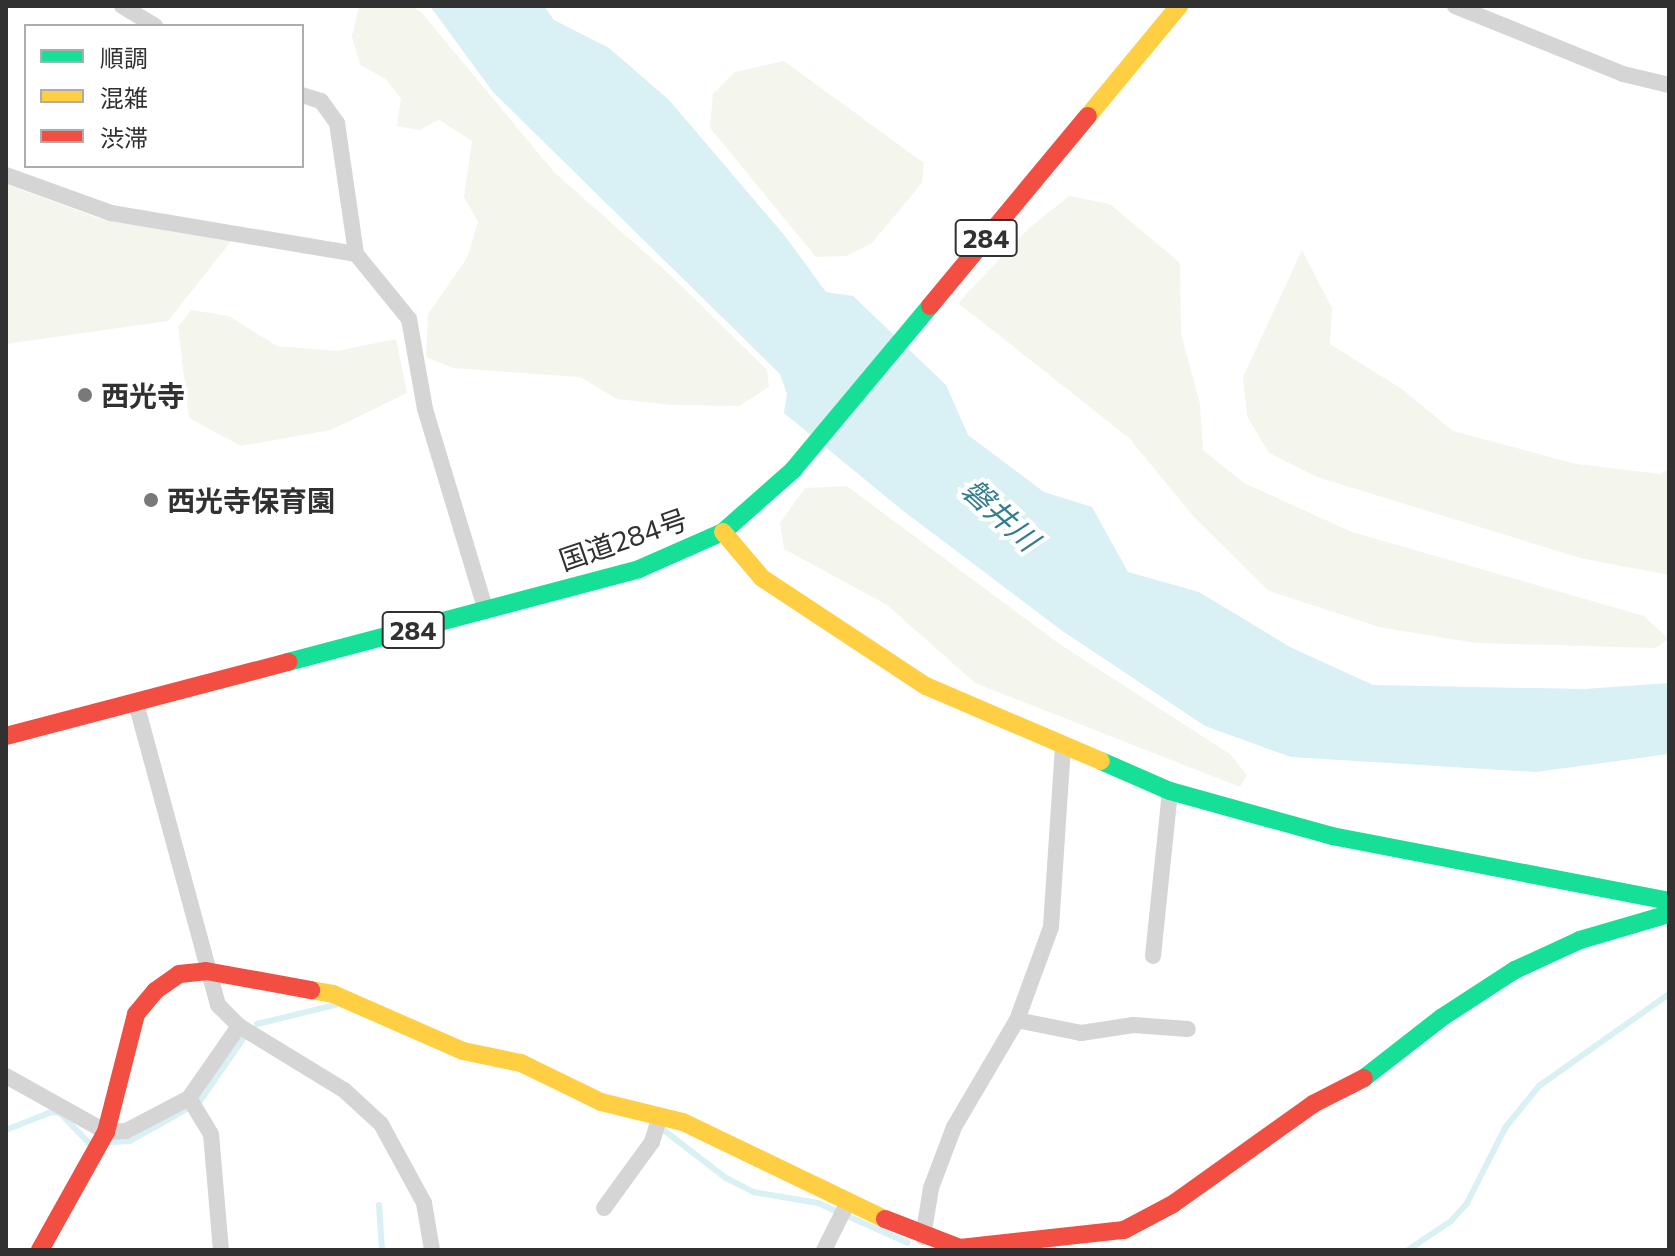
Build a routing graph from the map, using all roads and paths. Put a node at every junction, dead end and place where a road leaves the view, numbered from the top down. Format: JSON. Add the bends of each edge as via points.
{"nodes":[{"id":1,"x":122,"y":6,"type":"edge"},
{"id":2,"x":1179,"y":6,"type":"edge"},
{"id":3,"x":1464,"y":8,"type":"edge"},
{"id":4,"x":152,"y":24,"type":"edge"},
{"id":5,"x":1669,"y":85,"type":"edge"},
{"id":6,"x":304,"y":96,"type":"edge"},
{"id":7,"x":6,"y":175,"type":"edge"},
{"id":8,"x":356,"y":254,"type":"junction"},
{"id":9,"x":723,"y":532,"type":"junction"},
{"id":10,"x":486,"y":611,"type":"junction"},
{"id":11,"x":136,"y":703,"type":"junction"},
{"id":12,"x":6,"y":736,"type":"edge"},
{"id":13,"x":1063,"y":744,"type":"junction"},
{"id":14,"x":1170,"y":791,"type":"junction"},
{"id":15,"x":1669,"y":901,"type":"edge"},
{"id":16,"x":1669,"y":914,"type":"edge"},
{"id":17,"x":1153,"y":956,"type":"dead end"},
{"id":18,"x":206,"y":971,"type":"junction"},
{"id":19,"x":1017,"y":1020,"type":"junction"},
{"id":20,"x":239,"y":1026,"type":"junction"},
{"id":21,"x":1188,"y":1029,"type":"dead end"},
{"id":22,"x":6,"y":1076,"type":"edge"},
{"id":23,"x":189,"y":1098,"type":"junction"},
{"id":24,"x":660,"y":1116,"type":"junction"},
{"id":25,"x":106,"y":1132,"type":"junction"},
{"id":26,"x":848,"y":1202,"type":"junction"},
{"id":27,"x":604,"y":1208,"type":"dead end"},
{"id":28,"x":923,"y":1237,"type":"junction"},
{"id":29,"x":40,"y":1250,"type":"edge"},
{"id":30,"x":221,"y":1250,"type":"edge"},
{"id":31,"x":432,"y":1250,"type":"edge"},
{"id":32,"x":824,"y":1250,"type":"edge"}],
"edges":[{"from":1,"to":4,"type":"street"},
{"from":2,"to":9,"type":"main road","name":"国道284号","number":"284","via":[[793,470]]},
{"from":3,"to":5,"type":"street","via":[[1623,74]]},
{"from":6,"to":8,"type":"street","via":[[321,101],[337,123]]},
{"from":7,"to":8,"type":"street","via":[[111,213]]},
{"from":8,"to":10,"type":"street","via":[[409,319],[425,409]]},
{"from":9,"to":10,"type":"main road","name":"国道284号","number":"284","via":[[639,569]]},
{"from":9,"to":13,"type":"main road","via":[[762,578],[926,686]]},
{"from":10,"to":11,"type":"main road","name":"国道284号","number":"284"},
{"from":11,"to":12,"type":"main road","name":"国道284号","number":"284"},
{"from":11,"to":18,"type":"street"},
{"from":13,"to":14,"type":"main road"},
{"from":13,"to":19,"type":"street","via":[[1051,927]]},
{"from":14,"to":15,"type":"main road","via":[[1332,836]]},
{"from":14,"to":17,"type":"street"},
{"from":16,"to":28,"type":"main road","via":[[1580,940],[1515,970],[1441,1018],[1370,1075],[1313,1104],[1173,1204],[1124,1230],[960,1248]]},
{"from":18,"to":20,"type":"street","via":[[218,1005]]},
{"from":18,"to":24,"type":"main road","via":[[333,994],[463,1051],[521,1063],[601,1102]]},
{"from":18,"to":25,"type":"main road","via":[[179,974],[136,1014]]},
{"from":19,"to":21,"type":"street","via":[[1081,1033],[1133,1025]]},
{"from":19,"to":28,"type":"street","via":[[954,1127],[931,1188]]},
{"from":20,"to":23,"type":"street"},
{"from":20,"to":31,"type":"street","via":[[344,1090],[381,1124],[424,1203]]},
{"from":22,"to":25,"type":"street"},
{"from":23,"to":25,"type":"street","via":[[126,1131]]},
{"from":23,"to":30,"type":"street","via":[[211,1134]]},
{"from":24,"to":26,"type":"main road"},
{"from":24,"to":27,"type":"street","via":[[652,1142]]},
{"from":25,"to":29,"type":"main road"},
{"from":26,"to":28,"type":"main road"},
{"from":26,"to":32,"type":"street"}]}
